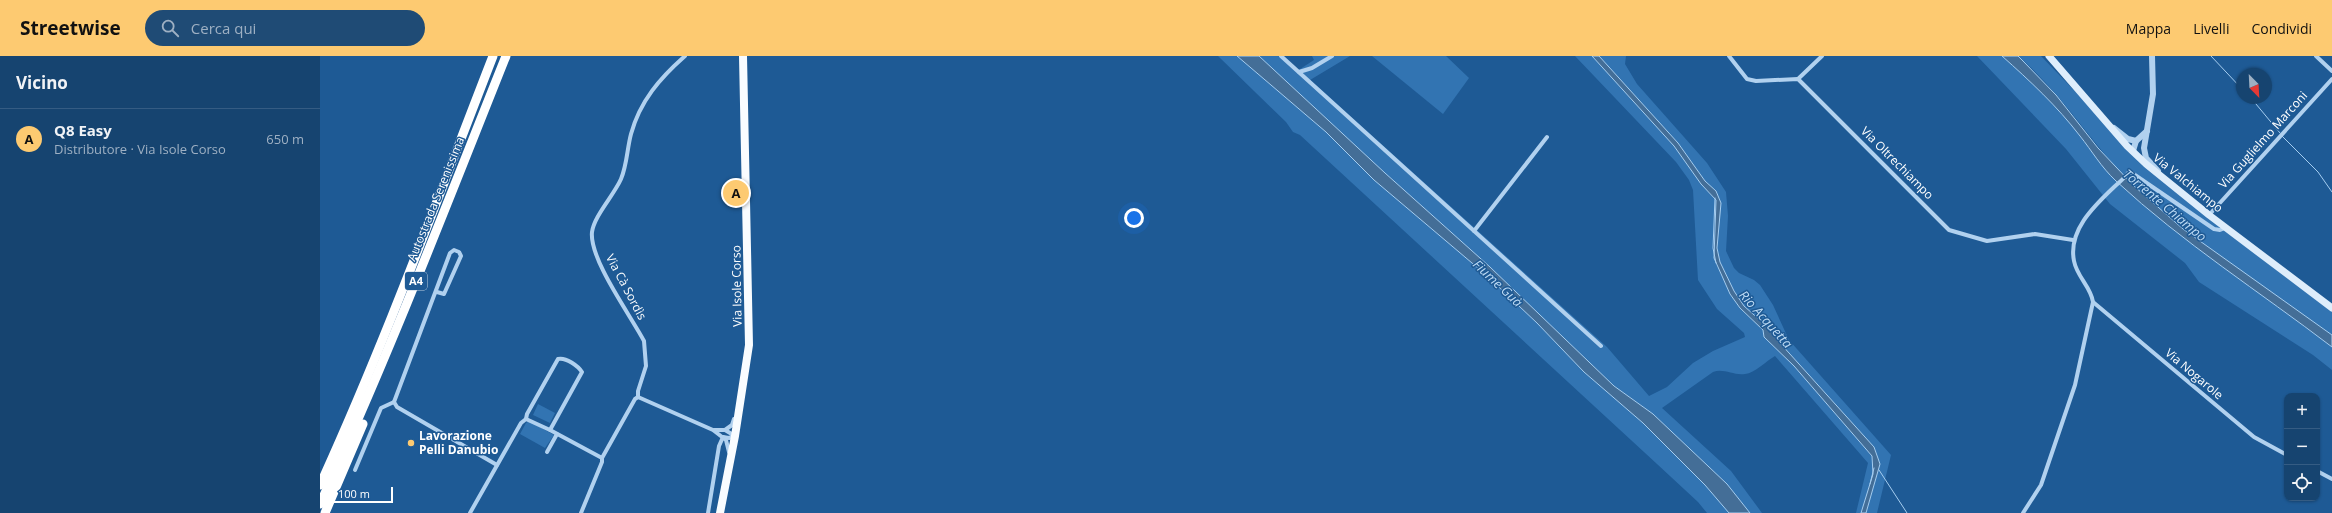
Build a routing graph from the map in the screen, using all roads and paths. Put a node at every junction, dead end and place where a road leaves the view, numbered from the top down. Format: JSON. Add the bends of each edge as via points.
{"nodes":[{"id":1,"x":493,"y":56,"type":"edge"},
{"id":2,"x":506,"y":56,"type":"edge"},
{"id":3,"x":685,"y":56,"type":"edge"},
{"id":4,"x":743,"y":56,"type":"edge"},
{"id":5,"x":1281,"y":56,"type":"edge"},
{"id":6,"x":1332,"y":56,"type":"edge"},
{"id":7,"x":1729,"y":56,"type":"edge"},
{"id":8,"x":1822,"y":56,"type":"edge"},
{"id":9,"x":2049,"y":56,"type":"edge"},
{"id":10,"x":2152,"y":56,"type":"edge"},
{"id":11,"x":2316,"y":56,"type":"edge"},
{"id":12,"x":2332,"y":71,"type":"edge"},
{"id":13,"x":1299,"y":72,"type":"junction"},
{"id":14,"x":1798,"y":79,"type":"junction"},
{"id":15,"x":2332,"y":79,"type":"edge"},
{"id":16,"x":2106,"y":120,"type":"junction"},
{"id":17,"x":2147,"y":131,"type":"junction"},
{"id":18,"x":1548,"y":137,"type":"dead end"},
{"id":19,"x":2136,"y":141,"type":"junction"},
{"id":20,"x":2145,"y":145,"type":"junction"},
{"id":21,"x":2133,"y":151,"type":"junction"},
{"id":22,"x":2165,"y":179,"type":"junction"},
{"id":23,"x":2208,"y":215,"type":"junction"},
{"id":24,"x":2226,"y":227,"type":"junction"},
{"id":25,"x":1474,"y":231,"type":"junction"},
{"id":26,"x":2073,"y":240,"type":"junction"},
{"id":27,"x":437,"y":292,"type":"junction"},
{"id":28,"x":2093,"y":302,"type":"junction"},
{"id":29,"x":2332,"y":308,"type":"edge"},
{"id":30,"x":1601,"y":346,"type":"dead end"},
{"id":31,"x":373,"y":384,"type":"junction"},
{"id":32,"x":638,"y":397,"type":"junction"},
{"id":33,"x":394,"y":402,"type":"junction"},
{"id":34,"x":740,"y":406,"type":"junction"},
{"id":35,"x":526,"y":418,"type":"junction"},
{"id":36,"x":550,"y":430,"type":"junction"},
{"id":37,"x":713,"y":430,"type":"junction"},
{"id":38,"x":725,"y":430,"type":"junction"},
{"id":39,"x":557,"y":434,"type":"junction"},
{"id":40,"x":735,"y":436,"type":"junction"},
{"id":41,"x":723,"y":437,"type":"junction"},
{"id":42,"x":547,"y":452,"type":"dead end"},
{"id":43,"x":2284,"y":453,"type":"edge"},
{"id":44,"x":602,"y":458,"type":"junction"},
{"id":45,"x":730,"y":460,"type":"junction"},
{"id":46,"x":497,"y":466,"type":"junction"},
{"id":47,"x":356,"y":470,"type":"dead end"},
{"id":48,"x":2320,"y":473,"type":"edge"},
{"id":49,"x":2332,"y":479,"type":"edge"},
{"id":50,"x":320,"y":486,"type":"edge"},
{"id":51,"x":320,"y":504,"type":"edge"},
{"id":52,"x":325,"y":513,"type":"edge"},
{"id":53,"x":470,"y":513,"type":"edge"},
{"id":54,"x":581,"y":513,"type":"edge"},
{"id":55,"x":708,"y":513,"type":"edge"},
{"id":56,"x":720,"y":513,"type":"edge"},
{"id":57,"x":2023,"y":513,"type":"edge"}],
"edges":[{"from":1,"to":50,"type":"highway","name":"Autostrada Serenissima","number":"A4","via":[[414,263]]},
{"from":2,"to":31,"type":"highway","name":"Autostrada Serenissima","number":"A4"},
{"from":3,"to":32,"type":"street","name":"Via Cà Sordìs","via":[[650,91],[631,134],[622,178],[592,232],[603,271],[644,342],[646,366]]},
{"from":4,"to":34,"type":"main road","name":"Via Isole Corso","via":[[750,318],[749,345]]},
{"from":5,"to":13,"type":"street"},
{"from":6,"to":13,"type":"street","via":[[1312,68]]},
{"from":7,"to":14,"type":"street","via":[[1747,79]]},
{"from":8,"to":14,"type":"street"},
{"from":9,"to":16,"type":"main road","name":"Via Valchiampo"},
{"from":10,"to":17,"type":"street","via":[[2153,94]]},
{"from":11,"to":12,"type":"street"},
{"from":13,"to":25,"type":"street"},
{"from":14,"to":26,"type":"street","name":"Via Oltrechiampo","via":[[1949,230],[1987,242],[2035,234]]},
{"from":15,"to":23,"type":"street","name":"Via Guglielmo Marconi"},
{"from":16,"to":19,"type":"street","via":[[2128,139]]},
{"from":16,"to":21,"type":"main road","name":"Via Valchiampo"},
{"from":17,"to":19,"type":"street"},
{"from":17,"to":20,"type":"street"},
{"from":18,"to":25,"type":"street"},
{"from":19,"to":21,"type":"street"},
{"from":20,"to":21,"type":"street"},
{"from":20,"to":22,"type":"street","via":[[2146,158]]},
{"from":21,"to":22,"type":"main road","name":"Via Valchiampo"},
{"from":22,"to":23,"type":"main road","name":"Via Valchiampo"},
{"from":23,"to":24,"type":"main road","name":"Via Valchiampo"},
{"from":24,"to":26,"type":"street","via":[[2214,229],[2128,172],[2086,217]]},
{"from":24,"to":29,"type":"main road","name":"Via Valchiampo"},
{"from":25,"to":30,"type":"street"},
{"from":26,"to":28,"type":"street","name":"Via Nogarole","via":[[2072,252],[2078,273]]},
{"from":27,"to":27,"type":"street","via":[[444,294],[461,256],[460,252],[454,250],[450,253]]},
{"from":27,"to":33,"type":"street"},
{"from":28,"to":43,"type":"street","name":"Via Nogarole","via":[[2254,437]]},
{"from":28,"to":57,"type":"street","via":[[2075,385],[2041,485]]},
{"from":31,"to":51,"type":"highway","name":"Autostrada Serenissima","number":"A4"},
{"from":31,"to":52,"type":"highway","via":[[364,420]]},
{"from":32,"to":37,"type":"street"},
{"from":32,"to":44,"type":"street","name":"Via Cà Sordìs"},
{"from":33,"to":46,"type":"street","via":[[397,407]]},
{"from":33,"to":47,"type":"street","via":[[381,408]]},
{"from":34,"to":38,"type":"street","via":[[733,423]]},
{"from":34,"to":40,"type":"main road","name":"Via Isole Corso"},
{"from":35,"to":36,"type":"street"},
{"from":35,"to":36,"type":"street","via":[[556,361],[564,358],[582,372]]},
{"from":35,"to":46,"type":"street"},
{"from":36,"to":39,"type":"street"},
{"from":37,"to":38,"type":"street"},
{"from":37,"to":41,"type":"street"},
{"from":38,"to":40,"type":"street"},
{"from":39,"to":42,"type":"street"},
{"from":39,"to":44,"type":"street"},
{"from":40,"to":41,"type":"street"},
{"from":40,"to":45,"type":"main road","name":"Via Isole Corso"},
{"from":41,"to":45,"type":"street","via":[[729,446]]},
{"from":41,"to":55,"type":"street","via":[[719,446]]},
{"from":44,"to":54,"type":"street","name":"Via Cà Sordìs"},
{"from":45,"to":56,"type":"main road","name":"Via Isole Corso"},
{"from":46,"to":53,"type":"street"},
{"from":48,"to":49,"type":"street"}]}
